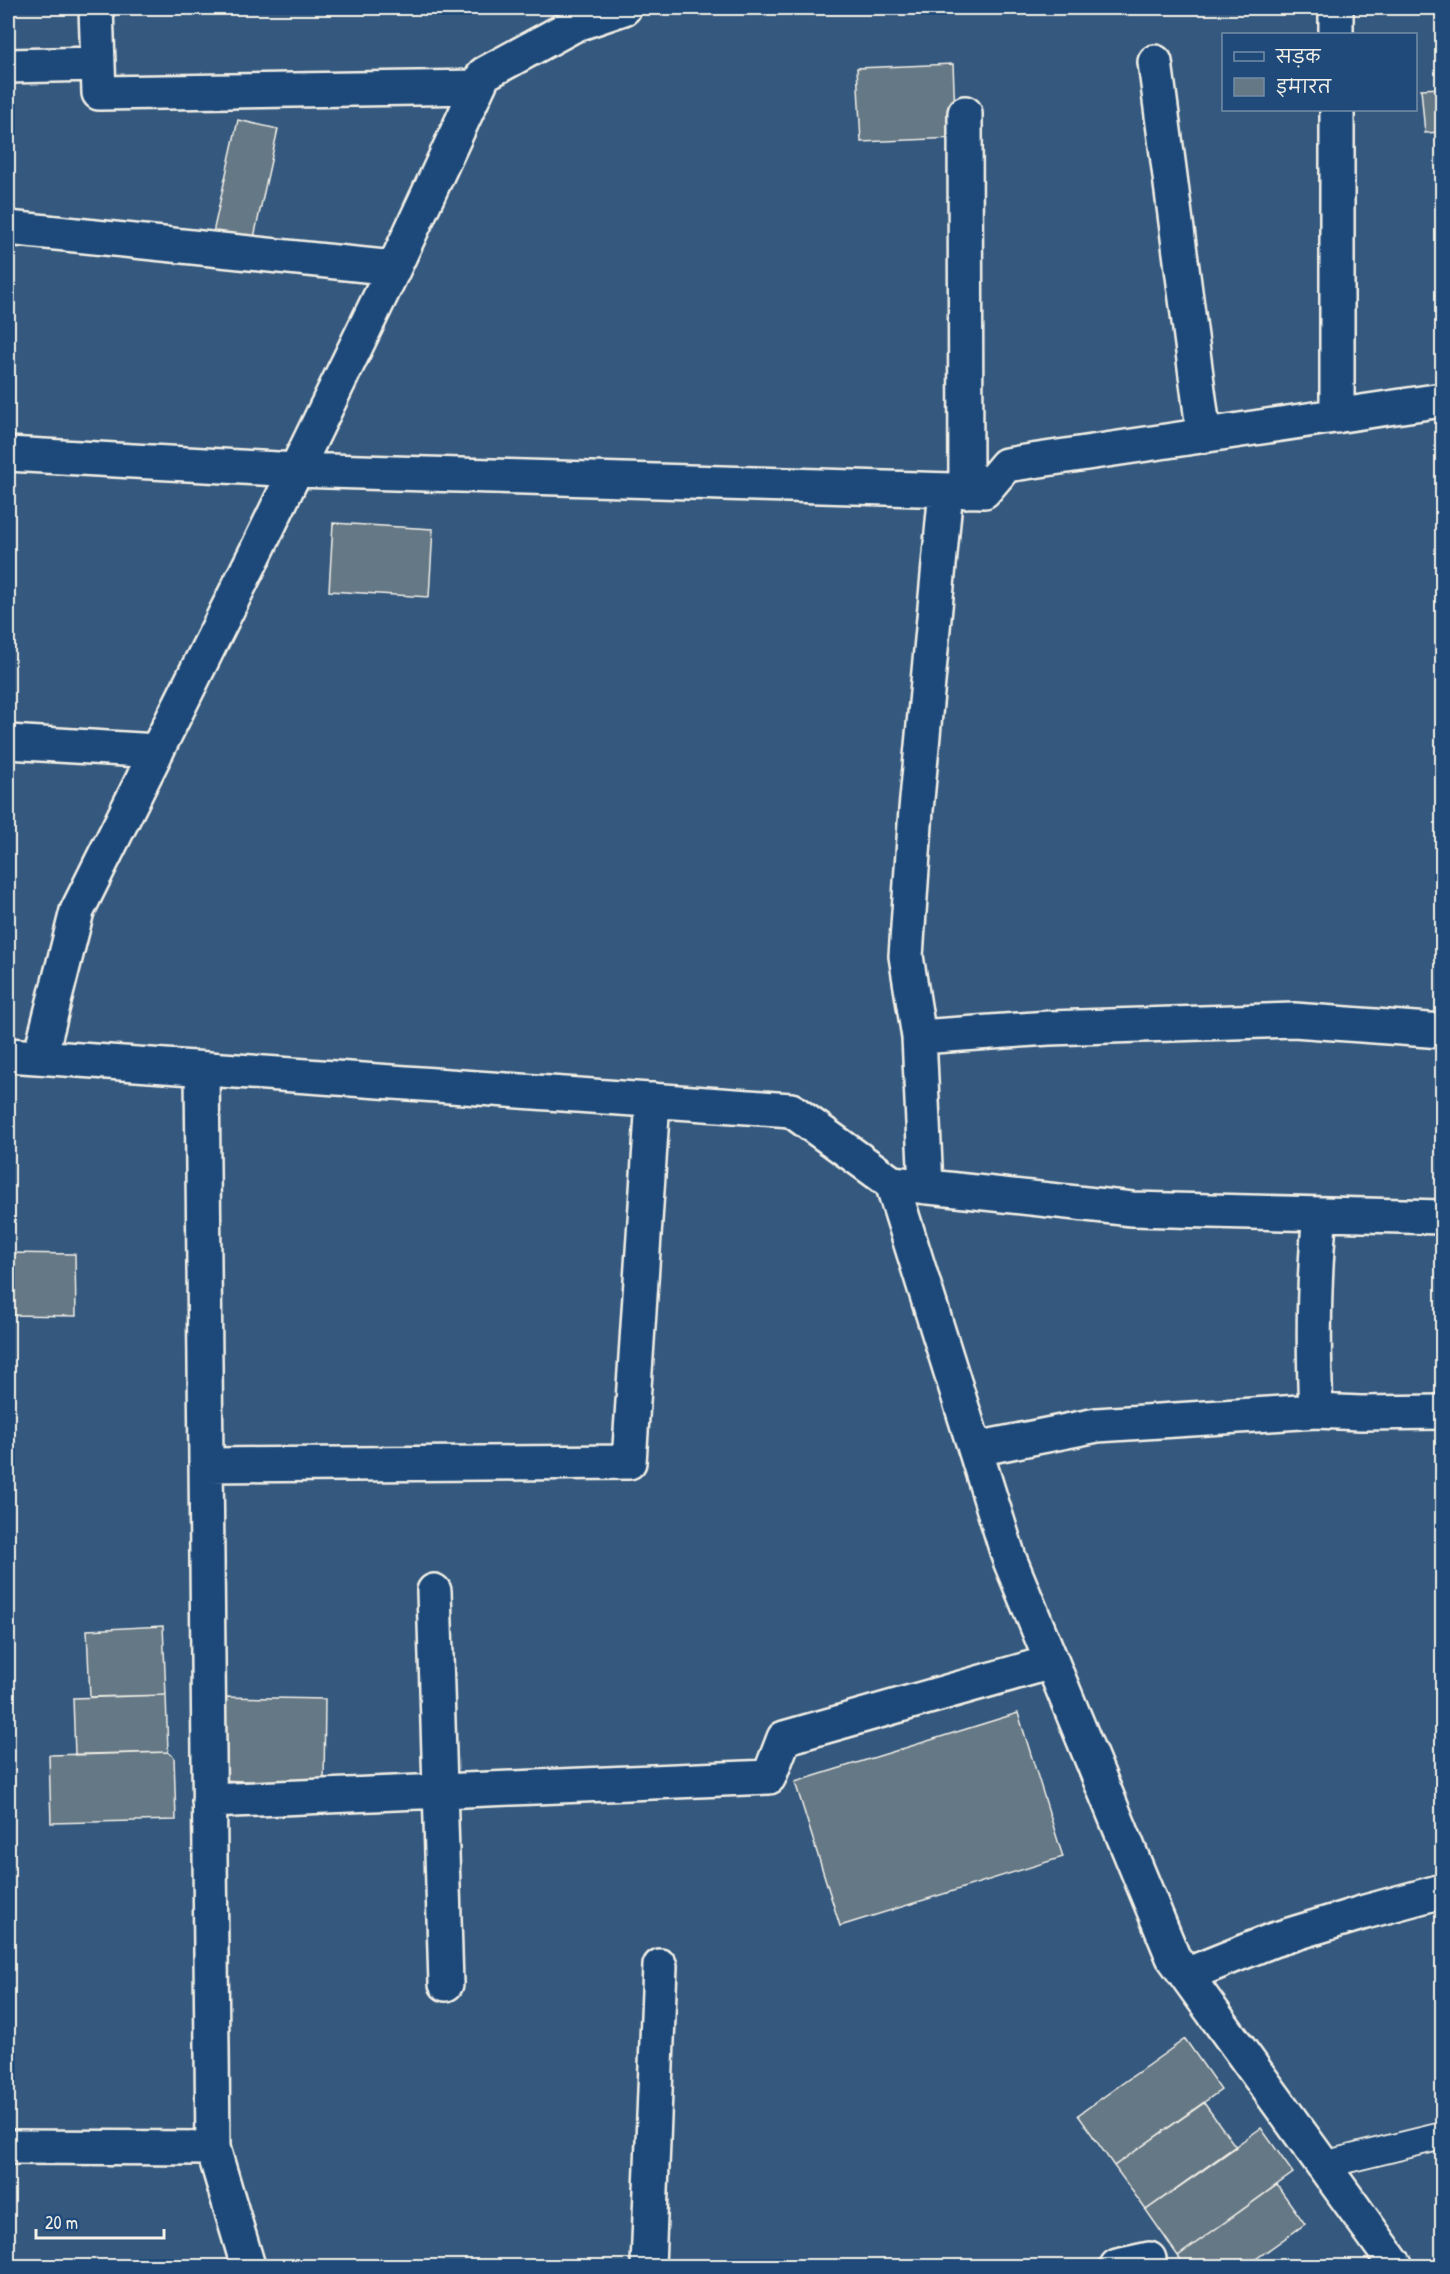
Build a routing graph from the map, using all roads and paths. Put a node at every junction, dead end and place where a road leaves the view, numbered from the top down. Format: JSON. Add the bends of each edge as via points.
{"nodes":[{"id":1,"x":96,"y":8,"type":"edge"},
{"id":2,"x":624,"y":8,"type":"edge"},
{"id":3,"x":1336,"y":8,"type":"edge"},
{"id":4,"x":1336,"y":33,"type":"edge"},
{"id":5,"x":1155,"y":62,"type":"dead end"},
{"id":6,"x":98,"y":64,"type":"junction"},
{"id":7,"x":8,"y":66,"type":"edge"},
{"id":8,"x":478,"y":87,"type":"junction"},
{"id":9,"x":1336,"y":111,"type":"edge"},
{"id":10,"x":964,"y":113,"type":"dead end"},
{"id":11,"x":8,"y":228,"type":"edge"},
{"id":12,"x":394,"y":268,"type":"junction"},
{"id":13,"x":1443,"y":400,"type":"edge"},
{"id":14,"x":1337,"y":416,"type":"junction"},
{"id":15,"x":1204,"y":436,"type":"junction"},
{"id":16,"x":8,"y":454,"type":"edge"},
{"id":17,"x":296,"y":470,"type":"junction"},
{"id":18,"x":956,"y":491,"type":"junction"},
{"id":19,"x":8,"y":742,"type":"edge"},
{"id":20,"x":157,"y":751,"type":"junction"},
{"id":21,"x":1443,"y":1031,"type":"edge"},
{"id":22,"x":919,"y":1037,"type":"junction"},
{"id":23,"x":8,"y":1055,"type":"edge"},
{"id":24,"x":40,"y":1057,"type":"junction"},
{"id":25,"x":202,"y":1069,"type":"junction"},
{"id":26,"x":653,"y":1100,"type":"junction"},
{"id":27,"x":892,"y":1183,"type":"junction"},
{"id":28,"x":926,"y":1187,"type":"junction"},
{"id":29,"x":1320,"y":1214,"type":"junction"},
{"id":30,"x":1443,"y":1217,"type":"edge"},
{"id":31,"x":1316,"y":1411,"type":"junction"},
{"id":32,"x":1443,"y":1412,"type":"edge"},
{"id":33,"x":976,"y":1449,"type":"junction"},
{"id":34,"x":206,"y":1465,"type":"junction"},
{"id":35,"x":434,"y":1591,"type":"dead end"},
{"id":36,"x":1052,"y":1662,"type":"junction"},
{"id":37,"x":440,"y":1791,"type":"junction"},
{"id":38,"x":209,"y":1801,"type":"junction"},
{"id":39,"x":1443,"y":1891,"type":"edge"},
{"id":40,"x":660,"y":1966,"type":"dead end"},
{"id":41,"x":1186,"y":1975,"type":"junction"},
{"id":42,"x":446,"y":1984,"type":"dead end"},
{"id":43,"x":1443,"y":2136,"type":"edge"},
{"id":44,"x":8,"y":2147,"type":"edge"},
{"id":45,"x":213,"y":2148,"type":"junction"},
{"id":46,"x":1323,"y":2165,"type":"junction"},
{"id":47,"x":1149,"y":2259,"type":"dead end"},
{"id":48,"x":248,"y":2266,"type":"edge"},
{"id":49,"x":648,"y":2266,"type":"edge"},
{"id":50,"x":1117,"y":2266,"type":"edge"},
{"id":51,"x":1396,"y":2266,"type":"edge"}],
"edges":[{"from":1,"to":6,"type":"street"},
{"from":2,"to":8,"type":"street","via":[[574,25],[484,74]]},
{"from":3,"to":4,"type":"street"},
{"from":5,"to":15,"type":"street"},
{"from":6,"to":7,"type":"street"},
{"from":6,"to":8,"type":"street","via":[[99,93]]},
{"from":8,"to":12,"type":"street"},
{"from":9,"to":14,"type":"street"},
{"from":10,"to":18,"type":"street"},
{"from":11,"to":12,"type":"street"},
{"from":12,"to":17,"type":"street"},
{"from":13,"to":14,"type":"street"},
{"from":14,"to":15,"type":"street"},
{"from":15,"to":18,"type":"street","via":[[1006,465],[984,491]]},
{"from":16,"to":17,"type":"street"},
{"from":17,"to":18,"type":"street"},
{"from":17,"to":20,"type":"street"},
{"from":18,"to":22,"type":"street","via":[[916,810],[906,956]]},
{"from":19,"to":20,"type":"street"},
{"from":20,"to":24,"type":"street","via":[[77,910]]},
{"from":21,"to":22,"type":"street","via":[[1294,1020],[1049,1028]]},
{"from":22,"to":28,"type":"street"},
{"from":23,"to":24,"type":"street"},
{"from":24,"to":25,"type":"street"},
{"from":25,"to":26,"type":"street"},
{"from":25,"to":34,"type":"street"},
{"from":26,"to":27,"type":"street","via":[[791,1110]]},
{"from":26,"to":34,"type":"street","via":[[629,1462]]},
{"from":27,"to":28,"type":"street"},
{"from":27,"to":33,"type":"street"},
{"from":28,"to":29,"type":"street","via":[[1132,1209]]},
{"from":29,"to":30,"type":"street"},
{"from":29,"to":31,"type":"street","via":[[1314,1276]]},
{"from":31,"to":32,"type":"street"},
{"from":31,"to":33,"type":"street","via":[[1097,1425]]},
{"from":33,"to":36,"type":"street","via":[[1009,1558]]},
{"from":34,"to":38,"type":"street"},
{"from":35,"to":37,"type":"street"},
{"from":36,"to":37,"type":"street","via":[[784,1738],[769,1777]]},
{"from":36,"to":41,"type":"street","via":[[1173,1956]]},
{"from":37,"to":38,"type":"street"},
{"from":37,"to":42,"type":"street"},
{"from":38,"to":45,"type":"street"},
{"from":39,"to":41,"type":"street","via":[[1273,1940]]},
{"from":40,"to":49,"type":"street"},
{"from":41,"to":46,"type":"street"},
{"from":43,"to":46,"type":"lane"},
{"from":44,"to":45,"type":"street"},
{"from":45,"to":48,"type":"street"},
{"from":46,"to":51,"type":"street"},
{"from":47,"to":50,"type":"street"}]}
